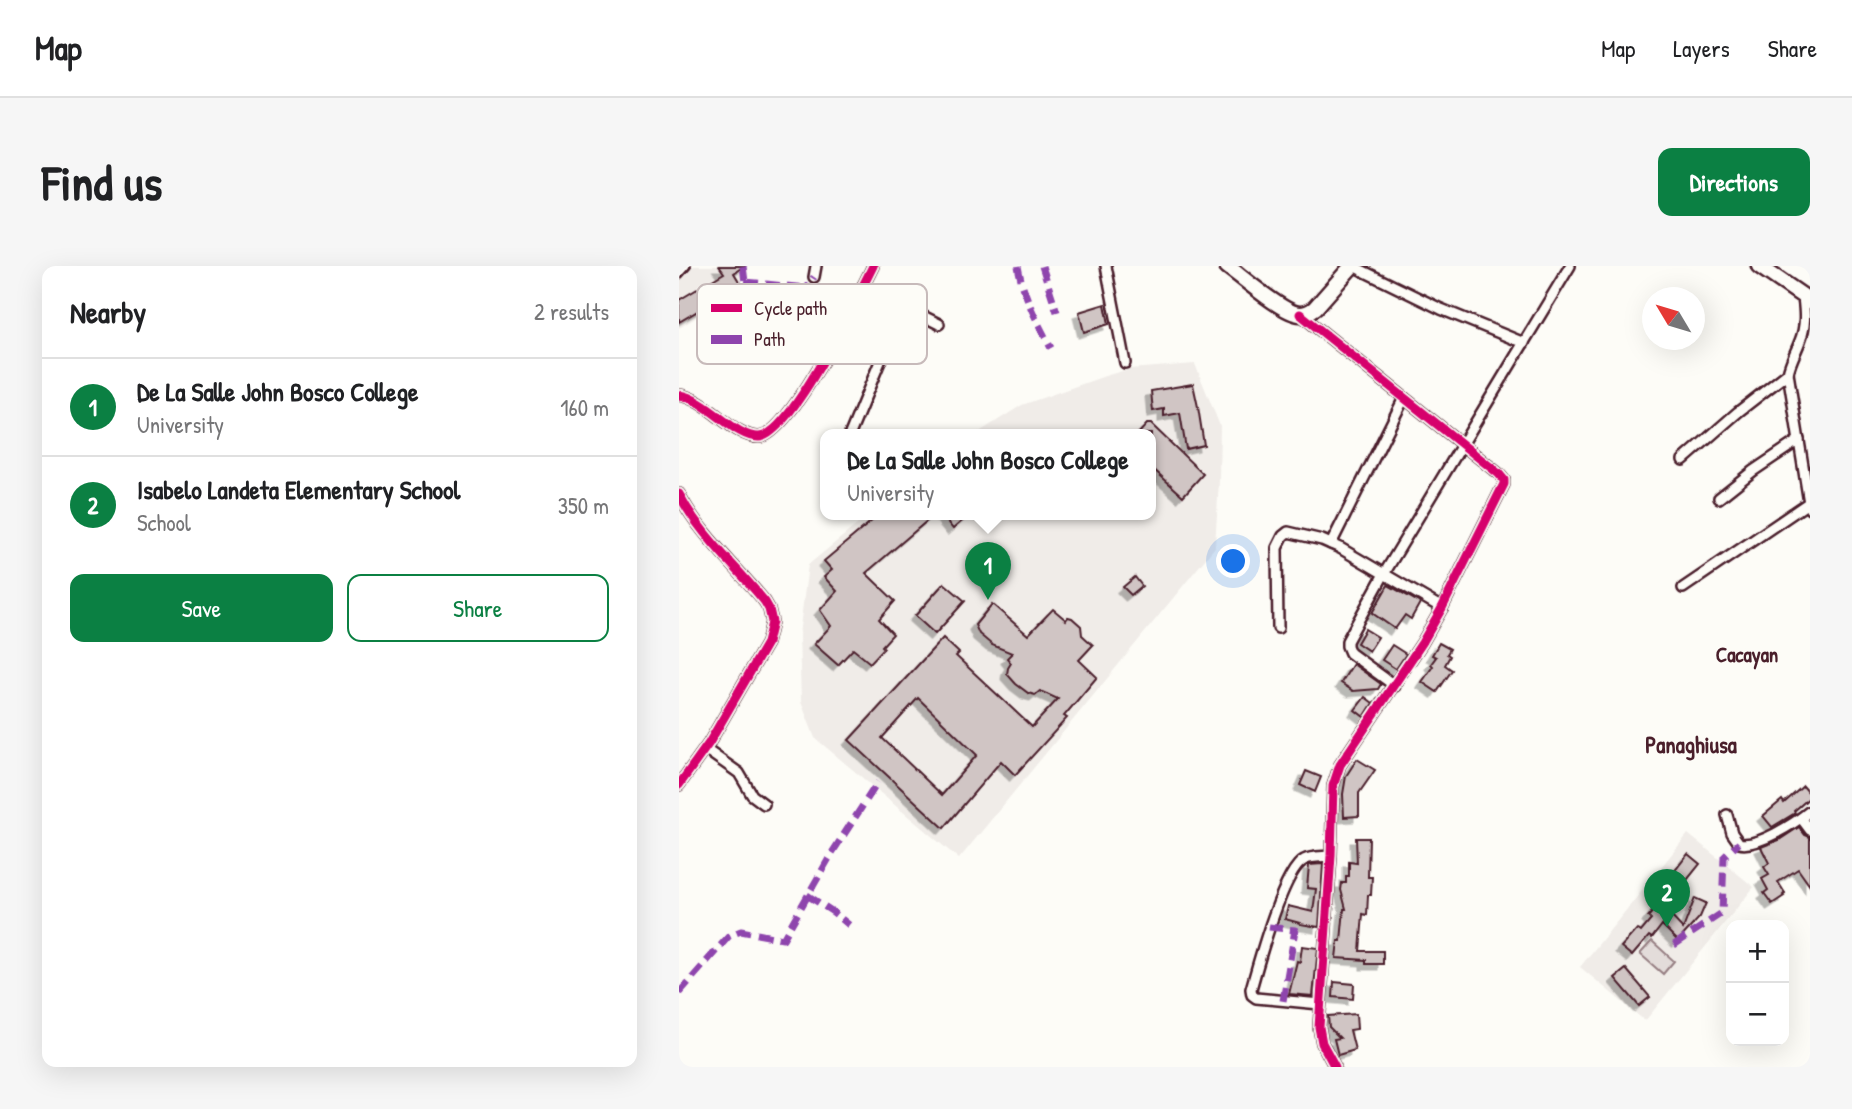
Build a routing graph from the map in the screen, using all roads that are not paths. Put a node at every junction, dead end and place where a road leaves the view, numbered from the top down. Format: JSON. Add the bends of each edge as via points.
{"nodes":[{"id":1,"x":687,"y":266,"type":"edge"},
{"id":2,"x":816,"y":266,"type":"edge"},
{"id":3,"x":873,"y":266,"type":"edge"},
{"id":4,"x":1106,"y":266,"type":"edge"},
{"id":5,"x":1227,"y":266,"type":"edge"},
{"id":6,"x":1352,"y":266,"type":"edge"},
{"id":7,"x":1570,"y":266,"type":"edge"},
{"id":8,"x":1759,"y":266,"type":"edge"},
{"id":9,"x":679,"y":275,"type":"edge"},
{"id":10,"x":814,"y":277,"type":"dead end"},
{"id":11,"x":864,"y":284,"type":"edge"},
{"id":12,"x":1807,"y":299,"type":"edge"},
{"id":13,"x":1300,"y":314,"type":"junction"},
{"id":14,"x":927,"y":318,"type":"edge"},
{"id":15,"x":939,"y":324,"type":"dead end"},
{"id":16,"x":1524,"y":343,"type":"junction"},
{"id":17,"x":1125,"y":363,"type":"dead end"},
{"id":18,"x":820,"y":364,"type":"edge"},
{"id":19,"x":879,"y":364,"type":"edge"},
{"id":20,"x":1788,"y":373,"type":"junction"},
{"id":21,"x":679,"y":395,"type":"edge"},
{"id":22,"x":1404,"y":398,"type":"junction"},
{"id":23,"x":852,"y":429,"type":"edge"},
{"id":24,"x":1799,"y":440,"type":"junction"},
{"id":25,"x":1462,"y":445,"type":"junction"},
{"id":26,"x":1683,"y":460,"type":"dead end"},
{"id":27,"x":679,"y":494,"type":"edge"},
{"id":28,"x":1720,"y":498,"type":"dead end"},
{"id":29,"x":1809,"y":506,"type":"edge"},
{"id":30,"x":1331,"y":544,"type":"junction"},
{"id":31,"x":1384,"y":574,"type":"junction"},
{"id":32,"x":1683,"y":588,"type":"dead end"},
{"id":33,"x":1442,"y":608,"type":"junction"},
{"id":34,"x":1278,"y":628,"type":"dead end"},
{"id":35,"x":1395,"y":685,"type":"junction"},
{"id":36,"x":705,"y":749,"type":"junction"},
{"id":37,"x":679,"y":785,"type":"edge"},
{"id":38,"x":764,"y":804,"type":"dead end"},
{"id":39,"x":1810,"y":811,"type":"edge"},
{"id":40,"x":1727,"y":815,"type":"dead end"},
{"id":41,"x":1801,"y":818,"type":"junction"},
{"id":42,"x":1810,"y":830,"type":"edge"},
{"id":43,"x":1331,"y":856,"type":"junction"},
{"id":44,"x":1320,"y":1004,"type":"junction"},
{"id":45,"x":1335,"y":1067,"type":"edge"}],
"edges":[{"from":1,"to":9,"type":"lane"},
{"from":2,"to":10,"type":"street"},
{"from":3,"to":11,"type":"street"},
{"from":4,"to":17,"type":"street"},
{"from":5,"to":13,"type":"highway","via":[[1285,310]]},
{"from":6,"to":13,"type":"highway","via":[[1315,307]]},
{"from":6,"to":16,"type":"street"},
{"from":7,"to":16,"type":"street"},
{"from":8,"to":12,"type":"highway"},
{"from":12,"to":20,"type":"street","via":[[1804,332]]},
{"from":13,"to":22,"type":"street"},
{"from":14,"to":15,"type":"street"},
{"from":16,"to":25,"type":"street"},
{"from":18,"to":21,"type":"street","via":[[783,422],[759,438],[747,435],[693,398]]},
{"from":19,"to":23,"type":"street"},
{"from":20,"to":24,"type":"street"},
{"from":20,"to":26,"type":"street"},
{"from":22,"to":25,"type":"street"},
{"from":22,"to":30,"type":"street"},
{"from":24,"to":28,"type":"street"},
{"from":24,"to":29,"type":"street"},
{"from":25,"to":31,"type":"street"},
{"from":25,"to":33,"type":"street","via":[[1499,474],[1504,484]]},
{"from":27,"to":36,"type":"street","via":[[691,515],[765,602],[772,622],[767,643]]},
{"from":29,"to":32,"type":"street"},
{"from":30,"to":31,"type":"street"},
{"from":30,"to":34,"type":"street","via":[[1288,532],[1283,536],[1277,548]]},
{"from":31,"to":33,"type":"street"},
{"from":31,"to":35,"type":"street","via":[[1346,646]]},
{"from":33,"to":35,"type":"street"},
{"from":35,"to":43,"type":"street","via":[[1336,775]]},
{"from":36,"to":37,"type":"street"},
{"from":36,"to":38,"type":"street","via":[[739,773],[752,795]]},
{"from":39,"to":41,"type":"street"},
{"from":40,"to":41,"type":"street","via":[[1732,834],[1745,845]]},
{"from":41,"to":42,"type":"street"},
{"from":43,"to":44,"type":"street"},
{"from":43,"to":44,"type":"street","via":[[1305,859],[1297,867],[1269,926],[1251,989],[1257,998]]},
{"from":44,"to":45,"type":"street","via":[[1322,1043]]}]}
